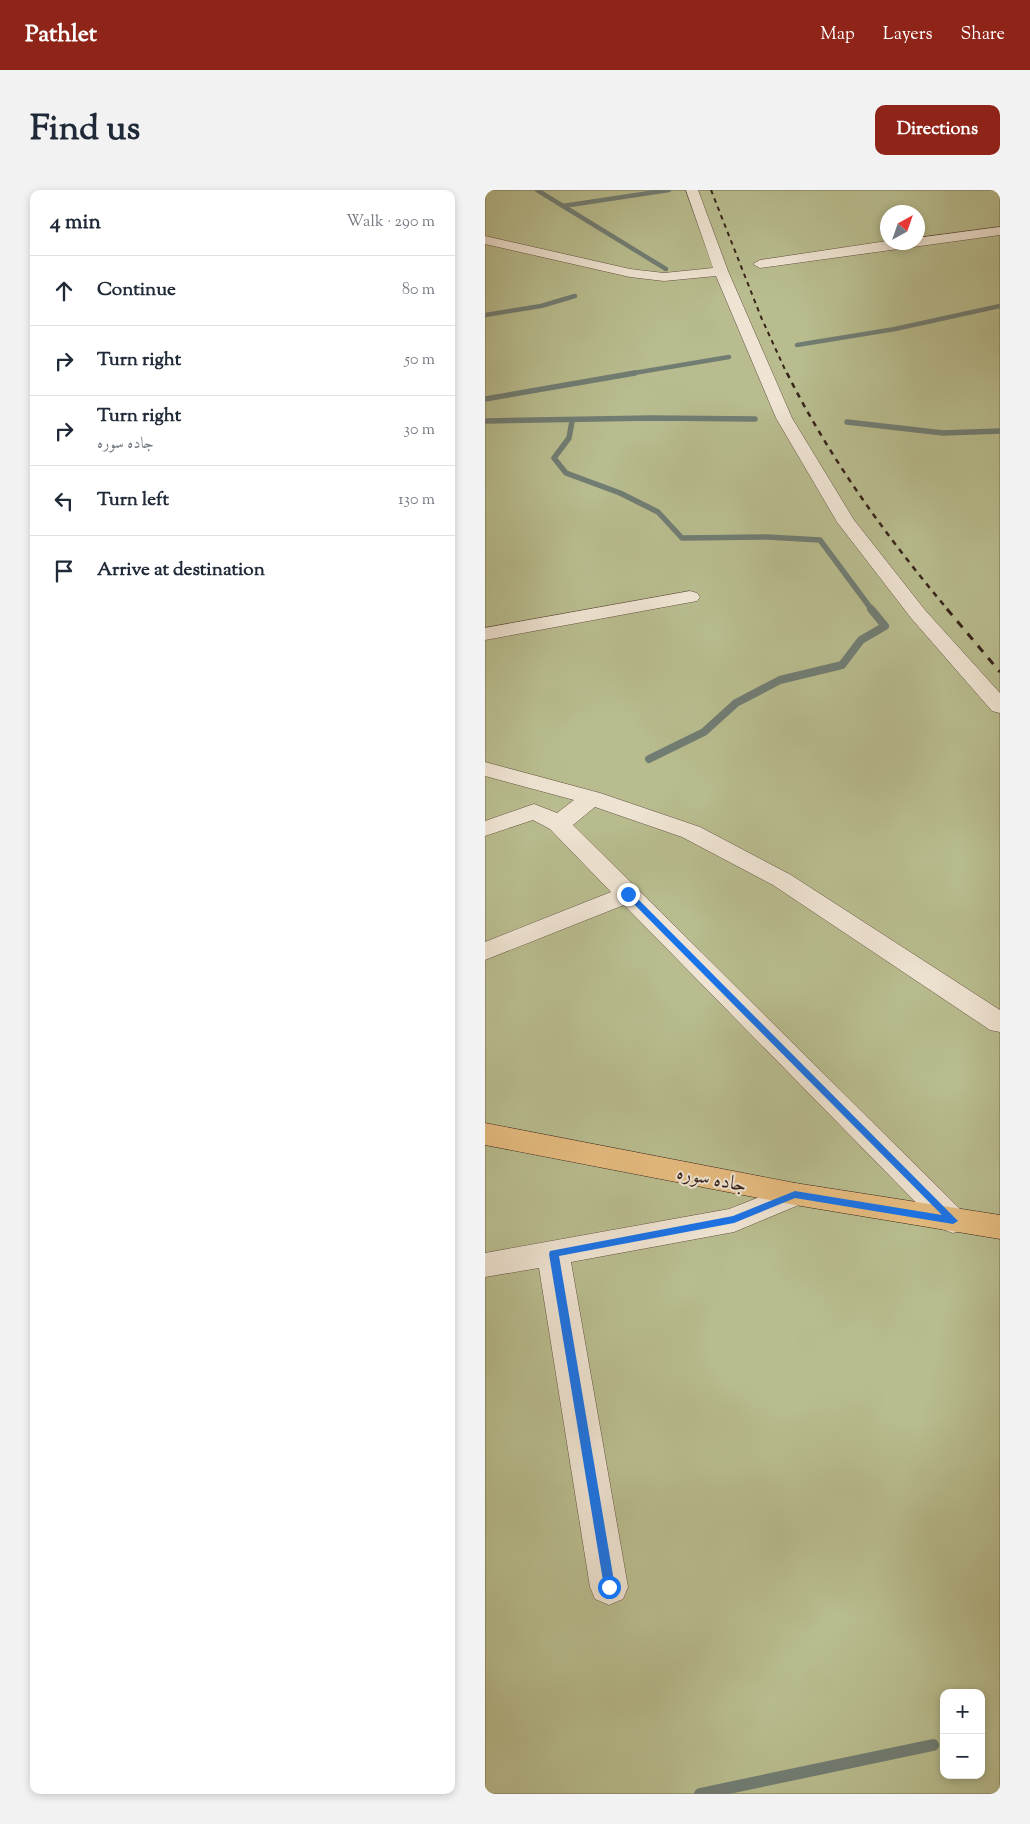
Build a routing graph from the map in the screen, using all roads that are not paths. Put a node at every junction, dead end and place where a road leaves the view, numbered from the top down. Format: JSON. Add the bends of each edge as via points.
{"nodes":[{"id":1,"x":692,"y":190,"type":"edge"},
{"id":2,"x":1000,"y":231,"type":"edge"},
{"id":3,"x":485,"y":240,"type":"edge"},
{"id":4,"x":925,"y":241,"type":"edge"},
{"id":5,"x":880,"y":247,"type":"edge"},
{"id":6,"x":760,"y":264,"type":"dead end"},
{"id":7,"x":721,"y":271,"type":"junction"},
{"id":8,"x":689,"y":597,"type":"dead end"},
{"id":9,"x":485,"y":634,"type":"edge"},
{"id":10,"x":1000,"y":706,"type":"edge"},
{"id":11,"x":485,"y":769,"type":"edge"},
{"id":12,"x":592,"y":798,"type":"junction"},
{"id":13,"x":559,"y":824,"type":"junction"},
{"id":14,"x":485,"y":829,"type":"edge"},
{"id":15,"x":628,"y":894,"type":"junction"},
{"id":16,"x":485,"y":952,"type":"edge"},
{"id":17,"x":1000,"y":1023,"type":"edge"},
{"id":18,"x":485,"y":1134,"type":"edge"},
{"id":19,"x":795,"y":1194,"type":"junction"},
{"id":20,"x":953,"y":1221,"type":"junction"},
{"id":21,"x":1000,"y":1227,"type":"edge"},
{"id":22,"x":553,"y":1254,"type":"junction"},
{"id":23,"x":485,"y":1265,"type":"edge"},
{"id":24,"x":609,"y":1587,"type":"dead end"}],
"edges":[{"from":1,"to":7,"type":"street"},
{"from":2,"to":4,"type":"street"},
{"from":3,"to":7,"type":"street","via":[[630,274],[664,277]]},
{"from":5,"to":6,"type":"street"},
{"from":7,"to":10,"type":"street","via":[[784,418],[846,522],[918,614]]},
{"from":8,"to":9,"type":"street"},
{"from":11,"to":12,"type":"street"},
{"from":12,"to":13,"type":"street"},
{"from":12,"to":17,"type":"street","via":[[691,832],[782,880]]},
{"from":13,"to":14,"type":"street","via":[[534,811]]},
{"from":13,"to":15,"type":"street"},
{"from":15,"to":16,"type":"street"},
{"from":15,"to":20,"type":"street"},
{"from":18,"to":19,"type":"main road","name":"جاده سوره"},
{"from":19,"to":20,"type":"main road","name":"جاده سوره"},
{"from":19,"to":22,"type":"street","via":[[734,1220]]},
{"from":20,"to":21,"type":"main road","name":"جاده سوره"},
{"from":22,"to":23,"type":"street"},
{"from":22,"to":24,"type":"street"}]}
